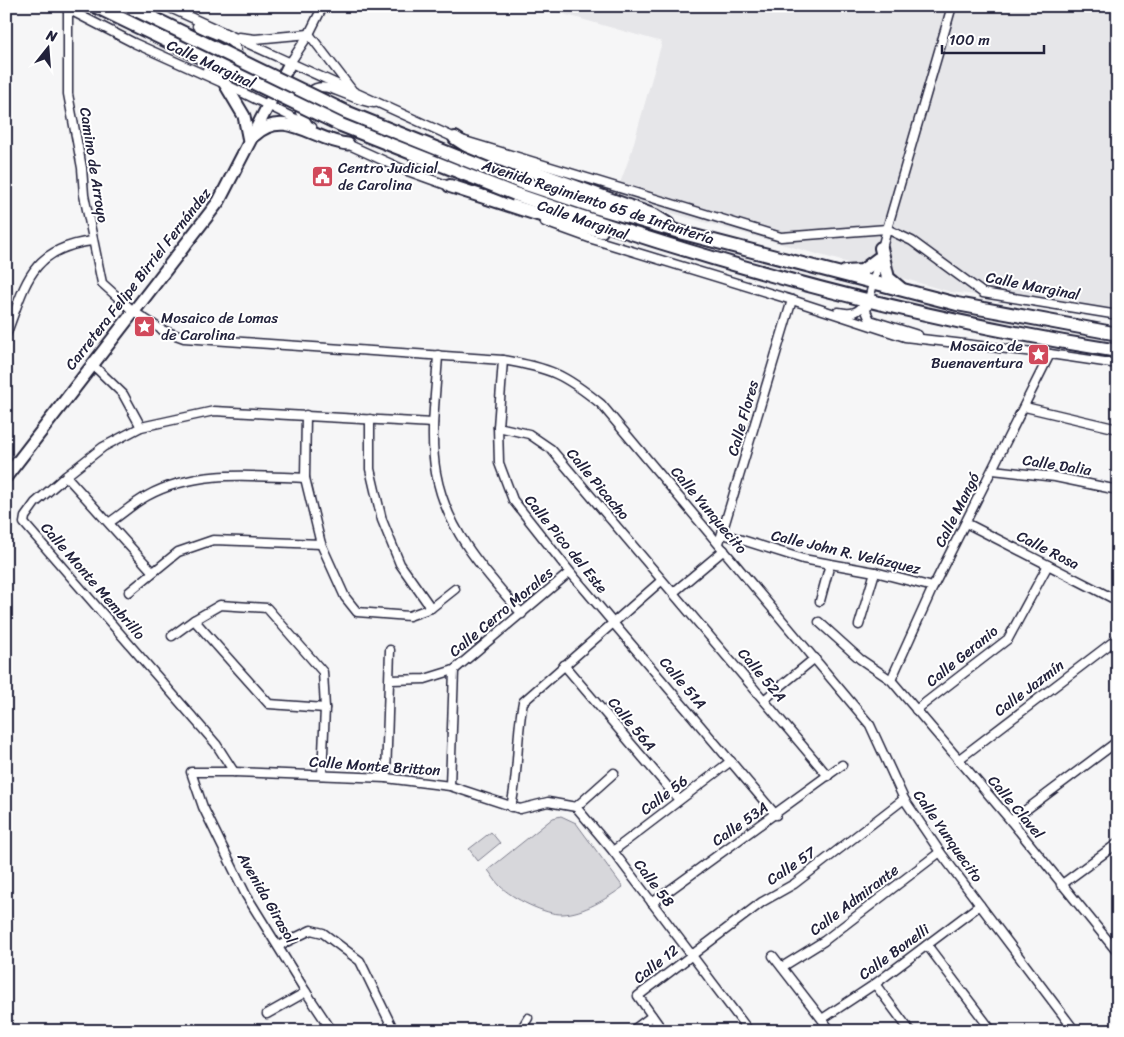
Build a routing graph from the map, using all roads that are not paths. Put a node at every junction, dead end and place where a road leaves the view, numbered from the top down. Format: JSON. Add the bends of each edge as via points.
{"nodes":[{"id":1,"x":95,"y":6,"type":"edge"},
{"id":2,"x":128,"y":6,"type":"edge"},
{"id":3,"x":166,"y":6,"type":"edge"},
{"id":4,"x":322,"y":6,"type":"edge"},
{"id":5,"x":952,"y":6,"type":"edge"},
{"id":6,"x":65,"y":8,"type":"edge"},
{"id":7,"x":179,"y":12,"type":"junction"},
{"id":8,"x":309,"y":34,"type":"junction"},
{"id":9,"x":229,"y":36,"type":"junction"},
{"id":10,"x":178,"y":62,"type":"junction"},
{"id":11,"x":290,"y":63,"type":"junction"},
{"id":12,"x":225,"y":84,"type":"junction"},
{"id":13,"x":354,"y":92,"type":"junction"},
{"id":14,"x":380,"y":104,"type":"junction"},
{"id":15,"x":267,"y":106,"type":"junction"},
{"id":16,"x":309,"y":126,"type":"junction"},
{"id":17,"x":455,"y":138,"type":"junction"},
{"id":18,"x":249,"y":141,"type":"junction"},
{"id":19,"x":348,"y":144,"type":"junction"},
{"id":20,"x":450,"y":186,"type":"junction"},
{"id":21,"x":517,"y":188,"type":"junction"},
{"id":22,"x":887,"y":229,"type":"junction"},
{"id":23,"x":683,"y":233,"type":"junction"},
{"id":24,"x":92,"y":241,"type":"junction"},
{"id":25,"x":682,"y":249,"type":"junction"},
{"id":26,"x":880,"y":254,"type":"junction"},
{"id":27,"x":832,"y":272,"type":"junction"},
{"id":28,"x":872,"y":282,"type":"junction"},
{"id":29,"x":904,"y":290,"type":"junction"},
{"id":30,"x":792,"y":300,"type":"junction"},
{"id":31,"x":867,"y":300,"type":"junction"},
{"id":32,"x":818,"y":308,"type":"junction"},
{"id":33,"x":133,"y":311,"type":"junction"},
{"id":34,"x":1118,"y":315,"type":"edge"},
{"id":35,"x":1118,"y":334,"type":"edge"},
{"id":36,"x":6,"y":335,"type":"edge"},
{"id":37,"x":934,"y":339,"type":"junction"},
{"id":38,"x":1118,"y":351,"type":"edge"},
{"id":39,"x":1050,"y":354,"type":"junction"},
{"id":40,"x":438,"y":355,"type":"junction"},
{"id":41,"x":503,"y":360,"type":"junction"},
{"id":42,"x":92,"y":364,"type":"junction"},
{"id":43,"x":1118,"y":364,"type":"edge"},
{"id":44,"x":1025,"y":407,"type":"junction"},
{"id":45,"x":306,"y":415,"type":"junction"},
{"id":46,"x":370,"y":420,"type":"junction"},
{"id":47,"x":433,"y":423,"type":"junction"},
{"id":48,"x":141,"y":427,"type":"junction"},
{"id":49,"x":498,"y":427,"type":"junction"},
{"id":50,"x":1118,"y":428,"type":"edge"},
{"id":51,"x":993,"y":470,"type":"junction"},
{"id":52,"x":66,"y":476,"type":"junction"},
{"id":53,"x":6,"y":477,"type":"edge"},
{"id":54,"x":304,"y":478,"type":"junction"},
{"id":55,"x":1118,"y":490,"type":"edge"},
{"id":56,"x":110,"y":522,"type":"junction"},
{"id":57,"x":966,"y":523,"type":"junction"},
{"id":58,"x":723,"y":534,"type":"junction"},
{"id":59,"x":321,"y":544,"type":"junction"},
{"id":60,"x":722,"y":547,"type":"junction"},
{"id":61,"x":830,"y":564,"type":"junction"},
{"id":62,"x":1048,"y":565,"type":"junction"},
{"id":63,"x":152,"y":571,"type":"junction"},
{"id":64,"x":570,"y":572,"type":"junction"},
{"id":65,"x":875,"y":572,"type":"junction"},
{"id":66,"x":661,"y":581,"type":"junction"},
{"id":67,"x":933,"y":587,"type":"junction"},
{"id":68,"x":455,"y":589,"type":"dead end"},
{"id":69,"x":129,"y":592,"type":"dead end"},
{"id":70,"x":674,"y":592,"type":"junction"},
{"id":71,"x":820,"y":601,"type":"dead end"},
{"id":72,"x":1118,"y":601,"type":"edge"},
{"id":73,"x":431,"y":608,"type":"junction"},
{"id":74,"x":522,"y":614,"type":"junction"},
{"id":75,"x":194,"y":620,"type":"junction"},
{"id":76,"x":819,"y":622,"type":"dead end"},
{"id":77,"x":613,"y":623,"type":"junction"},
{"id":78,"x":859,"y":625,"type":"dead end"},
{"id":79,"x":172,"y":636,"type":"dead end"},
{"id":80,"x":1118,"y":638,"type":"edge"},
{"id":81,"x":390,"y":650,"type":"dead end"},
{"id":82,"x":815,"y":658,"type":"junction"},
{"id":83,"x":564,"y":665,"type":"junction"},
{"id":84,"x":454,"y":670,"type":"junction"},
{"id":85,"x":391,"y":680,"type":"junction"},
{"id":86,"x":891,"y":680,"type":"junction"},
{"id":87,"x":765,"y":699,"type":"junction"},
{"id":88,"x":324,"y":708,"type":"junction"},
{"id":89,"x":916,"y":710,"type":"junction"},
{"id":90,"x":1118,"y":741,"type":"edge"},
{"id":91,"x":958,"y":760,"type":"junction"},
{"id":92,"x":731,"y":762,"type":"junction"},
{"id":93,"x":842,"y":765,"type":"dead end"},
{"id":94,"x":191,"y":772,"type":"joint"},
{"id":95,"x":234,"y":772,"type":"junction"},
{"id":96,"x":614,"y":773,"type":"dead end"},
{"id":97,"x":322,"y":775,"type":"junction"},
{"id":98,"x":828,"y":776,"type":"junction"},
{"id":99,"x":386,"y":778,"type":"junction"},
{"id":100,"x":450,"y":786,"type":"junction"},
{"id":101,"x":904,"y":799,"type":"junction"},
{"id":102,"x":679,"y":800,"type":"junction"},
{"id":103,"x":576,"y":806,"type":"junction"},
{"id":104,"x":511,"y":807,"type":"junction"},
{"id":105,"x":776,"y":815,"type":"junction"},
{"id":106,"x":1011,"y":821,"type":"junction"},
{"id":107,"x":1118,"y":843,"type":"edge"},
{"id":108,"x":613,"y":851,"type":"junction"},
{"id":109,"x":940,"y":852,"type":"junction"},
{"id":110,"x":1061,"y":885,"type":"junction"},
{"id":111,"x":652,"y":903,"type":"junction"},
{"id":112,"x":980,"y":905,"type":"junction"},
{"id":113,"x":927,"y":945,"type":"junction"},
{"id":114,"x":278,"y":946,"type":"junction"},
{"id":115,"x":691,"y":954,"type":"junction"},
{"id":116,"x":1118,"y":954,"type":"edge"},
{"id":117,"x":773,"y":956,"type":"dead end"},
{"id":118,"x":782,"y":967,"type":"junction"},
{"id":119,"x":875,"y":984,"type":"junction"},
{"id":120,"x":306,"y":992,"type":"junction"},
{"id":121,"x":267,"y":1014,"type":"dead end"},
{"id":122,"x":652,"y":1016,"type":"junction"},
{"id":123,"x":528,"y":1018,"type":"dead end"},
{"id":124,"x":822,"y":1018,"type":"junction"},
{"id":125,"x":332,"y":1031,"type":"edge"},
{"id":126,"x":394,"y":1031,"type":"edge"},
{"id":127,"x":514,"y":1031,"type":"edge"},
{"id":128,"x":632,"y":1031,"type":"edge"},
{"id":129,"x":663,"y":1031,"type":"edge"},
{"id":130,"x":749,"y":1031,"type":"edge"},
{"id":131,"x":831,"y":1031,"type":"edge"},
{"id":132,"x":910,"y":1031,"type":"edge"},
{"id":133,"x":992,"y":1031,"type":"edge"},
{"id":134,"x":1075,"y":1031,"type":"edge"}],
"edges":[{"from":1,"to":21,"type":"main road","name":"Avenida Regimiento 65 de Infantería","bridge":true,"via":[[341,124]]},
{"from":2,"to":21,"type":"main road","name":"Avenida Regimiento 65 de Infantería","bridge":true,"via":[[346,112]]},
{"from":3,"to":7,"type":"street","name":"Calle Marginal"},
{"from":4,"to":8,"type":"street"},
{"from":5,"to":22,"type":"street"},
{"from":6,"to":10,"type":"street","name":"Calle Marginal"},
{"from":6,"to":24,"type":"street","name":"Camino de Arroyo","via":[[68,94]]},
{"from":7,"to":9,"type":"street","name":"Calle Marginal"},
{"from":7,"to":10,"type":"street","via":[[230,42],[239,53],[233,70],[223,75]]},
{"from":8,"to":9,"type":"street","via":[[255,39]]},
{"from":8,"to":11,"type":"street"},
{"from":8,"to":13,"type":"street"},
{"from":9,"to":11,"type":"street","name":"Calle Marginal"},
{"from":10,"to":12,"type":"street","name":"Calle Marginal"},
{"from":11,"to":13,"type":"street","name":"Calle Marginal"},
{"from":11,"to":15,"type":"street","name":"Carretera Felipe Birriel Fernández"},
{"from":12,"to":15,"type":"street","name":"Calle Marginal"},
{"from":12,"to":18,"type":"street","via":[[244,116]]},
{"from":13,"to":14,"type":"street","name":"Calle Marginal"},
{"from":14,"to":16,"type":"street","via":[[360,102],[324,85],[317,86],[305,98],[300,112]]},
{"from":14,"to":17,"type":"street","name":"Calle Marginal"},
{"from":15,"to":16,"type":"street","name":"Calle Marginal"},
{"from":15,"to":18,"type":"street","name":"Carretera Felipe Birriel Fernández"},
{"from":16,"to":19,"type":"street","name":"Calle Marginal"},
{"from":17,"to":22,"type":"street","name":"Calle Marginal","via":[[781,237]]},
{"from":17,"to":23,"type":"main road","via":[[472,149],[655,216]]},
{"from":18,"to":19,"type":"street","via":[[262,129],[275,124],[298,126],[335,143]]},
{"from":18,"to":33,"type":"street","name":"Carretera Felipe Birriel Fernández","via":[[219,201]]},
{"from":19,"to":20,"type":"street","name":"Calle Marginal","via":[[402,169]]},
{"from":20,"to":25,"type":"main road","via":[[554,219]]},
{"from":20,"to":30,"type":"street","name":"Calle Marginal","via":[[592,239]]},
{"from":21,"to":23,"type":"main road","name":"Avenida Regimiento 65 de Infantería"},
{"from":21,"to":25,"type":"main road","name":"Avenida Regimiento 65 de Infantería"},
{"from":22,"to":26,"type":"street"},
{"from":22,"to":34,"type":"street","name":"Calle Marginal","via":[[912,241],[982,293]]},
{"from":23,"to":27,"type":"main road","name":"Avenida Regimiento 65 de Infantería"},
{"from":24,"to":33,"type":"street","name":"Camino de Arroyo","via":[[102,283]]},
{"from":24,"to":36,"type":"street","via":[[72,244],[48,254],[38,264],[24,287]]},
{"from":25,"to":31,"type":"main road","name":"Avenida Regimiento 65 de Infantería"},
{"from":26,"to":27,"type":"main road","via":[[862,270]]},
{"from":26,"to":28,"type":"street"},
{"from":26,"to":29,"type":"main road","via":[[888,278]]},
{"from":27,"to":28,"type":"main road","name":"Avenida Regimiento 65 de Infantería"},
{"from":28,"to":29,"type":"main road","name":"Avenida Regimiento 65 de Infantería"},
{"from":28,"to":31,"type":"street"},
{"from":29,"to":35,"type":"main road","name":"Avenida Regimiento 65 de Infantería","via":[[956,304]]},
{"from":30,"to":32,"type":"street","name":"Calle Marginal"},
{"from":30,"to":58,"type":"street","name":"Calle Flores"},
{"from":31,"to":32,"type":"street","via":[[854,314]]},
{"from":31,"to":37,"type":"street","via":[[866,316],[870,320]]},
{"from":31,"to":38,"type":"main road","name":"Avenida Regimiento 65 de Infantería","via":[[953,322]]},
{"from":32,"to":37,"type":"street","name":"Calle Marginal","via":[[905,337]]},
{"from":33,"to":40,"type":"street","name":"Calle Yunquecito","via":[[162,330],[184,338]]},
{"from":33,"to":42,"type":"street","name":"Carretera Felipe Birriel Fernández"},
{"from":37,"to":39,"type":"street","name":"Calle Marginal"},
{"from":39,"to":43,"type":"street","name":"Calle Marginal"},
{"from":39,"to":44,"type":"street","name":"Calle Mangó"},
{"from":40,"to":41,"type":"street","name":"Calle Yunquecito"},
{"from":40,"to":47,"type":"street"},
{"from":41,"to":49,"type":"street","name":"Calle Pico del Este"},
{"from":41,"to":60,"type":"street","name":"Calle Yunquecito","via":[[540,366],[571,380],[601,404]]},
{"from":42,"to":48,"type":"street","via":[[123,394]]},
{"from":42,"to":53,"type":"street","name":"Carretera Felipe Birriel Fernández"},
{"from":44,"to":50,"type":"street"},
{"from":44,"to":51,"type":"street","name":"Calle Mangó"},
{"from":45,"to":46,"type":"street","name":"Calle Monte Membrillo"},
{"from":45,"to":48,"type":"street","name":"Calle Monte Membrillo","via":[[214,411]]},
{"from":45,"to":54,"type":"street"},
{"from":46,"to":47,"type":"street","name":"Calle Monte Membrillo"},
{"from":46,"to":73,"type":"street","via":[[370,469],[382,520],[400,564]]},
{"from":47,"to":74,"type":"street","via":[[436,473],[451,522],[476,561]]},
{"from":48,"to":52,"type":"street","name":"Calle Monte Membrillo","via":[[103,447]]},
{"from":49,"to":64,"type":"street","name":"Calle Pico del Este","via":[[499,463],[513,500]]},
{"from":49,"to":66,"type":"street","name":"Calle Picacho","via":[[529,434],[551,449]]},
{"from":51,"to":55,"type":"street","name":"Calle Dalia","via":[[1055,477]]},
{"from":51,"to":57,"type":"street","name":"Calle Mangó"},
{"from":52,"to":56,"type":"street"},
{"from":52,"to":95,"type":"street","name":"Calle Monte Membrillo","via":[[35,503],[24,517],[24,523],[216,744]]},
{"from":54,"to":56,"type":"street","via":[[227,474],[191,479],[147,496]]},
{"from":54,"to":59,"type":"street"},
{"from":56,"to":63,"type":"street"},
{"from":57,"to":62,"type":"street","name":"Calle Rosa"},
{"from":57,"to":67,"type":"street","name":"Calle Mangó"},
{"from":58,"to":60,"type":"street","name":"Calle Flores"},
{"from":58,"to":61,"type":"street","name":"Calle John R. Velázquez"},
{"from":59,"to":63,"type":"street","via":[[213,540],[178,552]]},
{"from":59,"to":73,"type":"street","via":[[345,597],[357,612],[409,616]]},
{"from":60,"to":70,"type":"street"},
{"from":60,"to":82,"type":"street","name":"Calle Yunquecito"},
{"from":61,"to":65,"type":"street","name":"Calle John R. Velázquez"},
{"from":61,"to":71,"type":"street"},
{"from":62,"to":72,"type":"street","name":"Calle Rosa"},
{"from":62,"to":89,"type":"street","name":"Calle Geranio","via":[[1008,639]]},
{"from":63,"to":69,"type":"street"},
{"from":64,"to":74,"type":"street","name":"Calle Cerro Morales"},
{"from":64,"to":77,"type":"street","name":"Calle Pico del Este"},
{"from":65,"to":67,"type":"street","name":"Calle John R. Velázquez"},
{"from":65,"to":78,"type":"street"},
{"from":66,"to":70,"type":"street","name":"Calle Picacho"},
{"from":66,"to":77,"type":"street"},
{"from":67,"to":86,"type":"street","name":"Calle Mangó"},
{"from":68,"to":73,"type":"street"},
{"from":70,"to":87,"type":"street","name":"Calle 52A"},
{"from":74,"to":84,"type":"street","name":"Calle Cerro Morales"},
{"from":75,"to":79,"type":"street"},
{"from":75,"to":88,"type":"street","via":[[270,704]]},
{"from":75,"to":88,"type":"street","via":[[220,605],[267,608],[323,672]]},
{"from":76,"to":86,"type":"street","name":"Calle Clavel","via":[[860,659]]},
{"from":77,"to":83,"type":"street"},
{"from":77,"to":92,"type":"street","name":"Calle 51A"},
{"from":80,"to":91,"type":"street","name":"Calle Jazmín"},
{"from":81,"to":85,"type":"street"},
{"from":82,"to":87,"type":"street"},
{"from":82,"to":101,"type":"street","name":"Calle Yunquecito","via":[[870,725]]},
{"from":83,"to":102,"type":"street","name":"Calle 56A"},
{"from":83,"to":104,"type":"street","via":[[523,702],[518,725],[516,786]]},
{"from":84,"to":85,"type":"street","name":"Calle Cerro Morales","via":[[425,679]]},
{"from":84,"to":100,"type":"street"},
{"from":85,"to":99,"type":"street"},
{"from":86,"to":89,"type":"street","name":"Calle Clavel"},
{"from":87,"to":98,"type":"street","name":"Calle 52A"},
{"from":88,"to":97,"type":"street"},
{"from":89,"to":91,"type":"street","name":"Calle Clavel"},
{"from":90,"to":106,"type":"street"},
{"from":91,"to":106,"type":"street","name":"Calle Clavel"},
{"from":92,"to":102,"type":"street","name":"Calle 56"},
{"from":92,"to":105,"type":"street","name":"Calle 51A"},
{"from":93,"to":98,"type":"street","name":"Calle 53A"},
{"from":94,"to":95,"type":"street","name":"Calle Monte Britton"},
{"from":94,"to":114,"type":"street","name":"Avenida Girasol","via":[[246,895]]},
{"from":95,"to":97,"type":"street","name":"Calle Monte Britton"},
{"from":96,"to":103,"type":"street"},
{"from":97,"to":99,"type":"street","name":"Calle Monte Britton"},
{"from":98,"to":105,"type":"street","name":"Calle 53A"},
{"from":99,"to":100,"type":"street","name":"Calle Monte Britton"},
{"from":100,"to":104,"type":"street","name":"Calle Monte Britton"},
{"from":101,"to":109,"type":"street","name":"Calle Yunquecito"},
{"from":101,"to":115,"type":"street","name":"Calle 57","via":[[794,884],[762,902]]},
{"from":102,"to":108,"type":"street","name":"Calle 56"},
{"from":103,"to":104,"type":"street","via":[[548,802],[520,809]]},
{"from":103,"to":108,"type":"street","name":"Calle 58"},
{"from":105,"to":111,"type":"street","name":"Calle 53A"},
{"from":106,"to":110,"type":"street","name":"Calle Clavel"},
{"from":107,"to":110,"type":"street"},
{"from":108,"to":111,"type":"street","name":"Calle 58"},
{"from":109,"to":112,"type":"street","name":"Calle Yunquecito"},
{"from":109,"to":118,"type":"street","name":"Calle Admirante","via":[[824,942]]},
{"from":110,"to":116,"type":"street","name":"Calle Clavel"},
{"from":111,"to":115,"type":"street","name":"Calle 58"},
{"from":112,"to":113,"type":"street","name":"Calle Bonelli"},
{"from":112,"to":134,"type":"street","name":"Calle Yunquecito"},
{"from":113,"to":119,"type":"street","name":"Calle Bonelli"},
{"from":113,"to":133,"type":"street"},
{"from":114,"to":120,"type":"street","name":"Avenida Girasol"},
{"from":114,"to":126,"type":"street","via":[[311,930],[323,932],[360,961]]},
{"from":115,"to":122,"type":"street","name":"Calle 12","via":[[638,996]]},
{"from":115,"to":130,"type":"street","name":"Calle 58"},
{"from":117,"to":118,"type":"street"},
{"from":118,"to":124,"type":"street"},
{"from":119,"to":124,"type":"street","name":"Calle Bonelli"},
{"from":119,"to":132,"type":"street"},
{"from":120,"to":121,"type":"street"},
{"from":120,"to":125,"type":"street","name":"Avenida Girasol"},
{"from":122,"to":128,"type":"street"},
{"from":122,"to":129,"type":"street"},
{"from":123,"to":127,"type":"street","via":[[522,1028]]},
{"from":124,"to":131,"type":"street"}]}
